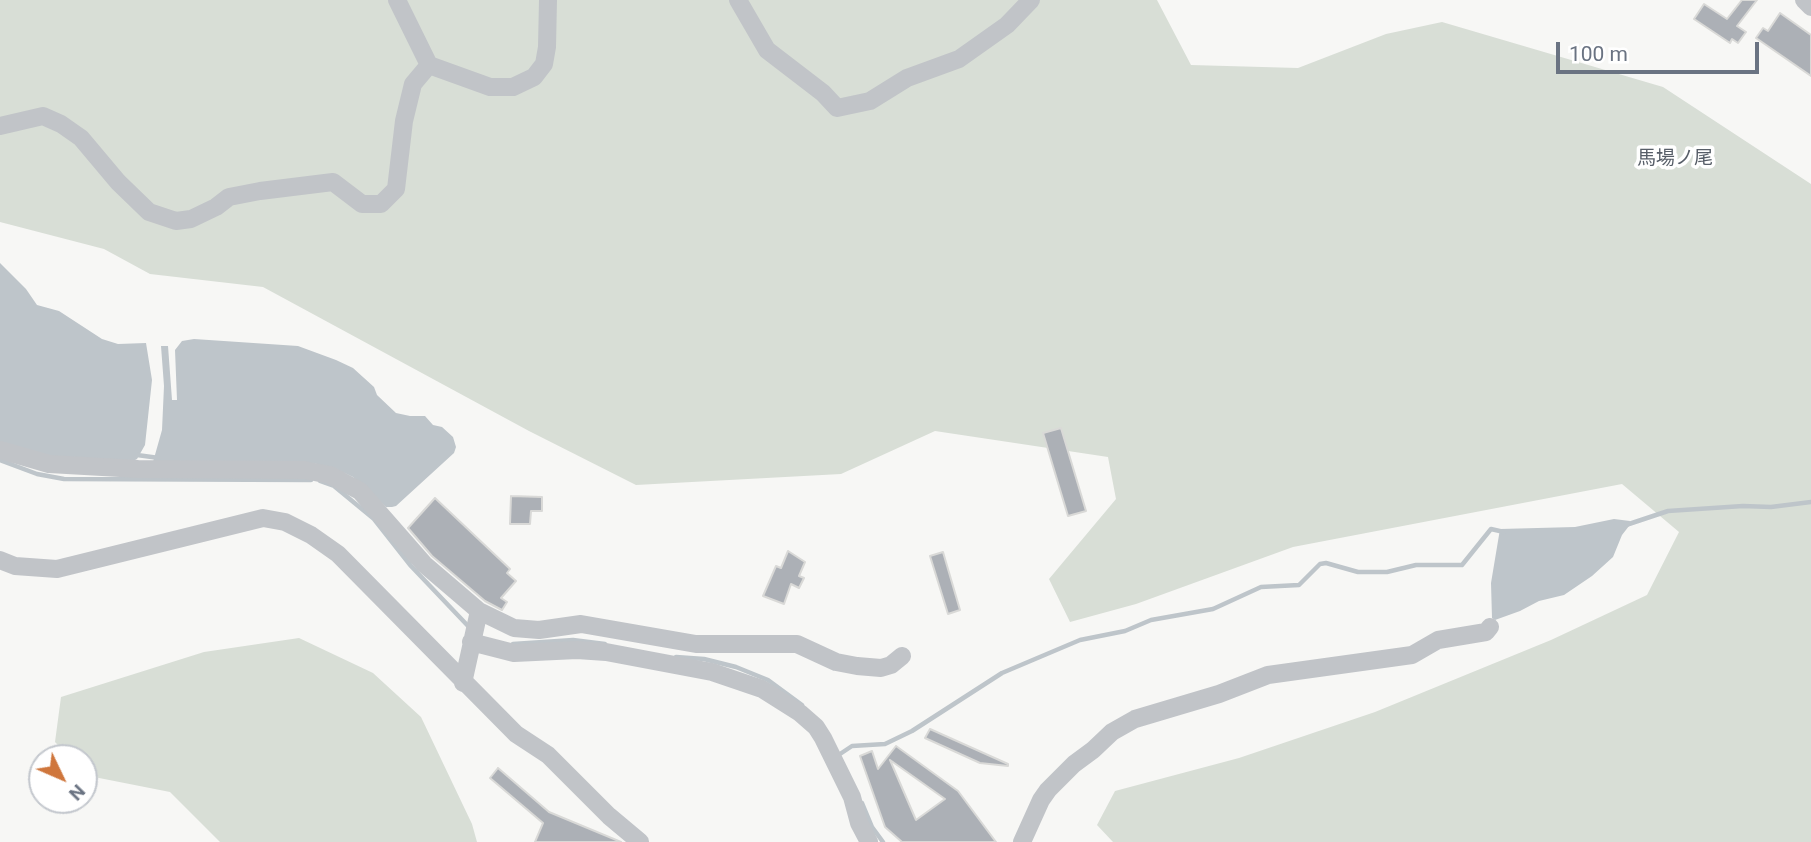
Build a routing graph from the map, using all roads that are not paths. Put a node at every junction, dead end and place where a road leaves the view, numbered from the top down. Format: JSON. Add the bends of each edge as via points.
{"nodes":[{"id":1,"x":397,"y":0,"type":"edge"},
{"id":2,"x":548,"y":0,"type":"edge"},
{"id":3,"x":738,"y":0,"type":"edge"},
{"id":4,"x":1031,"y":0,"type":"edge"},
{"id":5,"x":1804,"y":0,"type":"edge"},
{"id":6,"x":1811,"y":7,"type":"edge"},
{"id":7,"x":429,"y":65,"type":"junction"},
{"id":8,"x":0,"y":125,"type":"edge"},
{"id":9,"x":0,"y":450,"type":"edge"},
{"id":10,"x":0,"y":560,"type":"edge"},
{"id":11,"x":1490,"y":627,"type":"dead end"},
{"id":12,"x":474,"y":628,"type":"junction"},
{"id":13,"x":902,"y":656,"type":"dead end"},
{"id":14,"x":701,"y":657,"type":"junction"},
{"id":15,"x":463,"y":682,"type":"junction"},
{"id":16,"x":640,"y":842,"type":"edge"},
{"id":17,"x":869,"y":842,"type":"edge"},
{"id":18,"x":1022,"y":842,"type":"edge"}],
"edges":[{"from":1,"to":7,"type":"street"},
{"from":2,"to":7,"type":"street","via":[[544,64],[534,77],[513,87],[490,87]]},
{"from":3,"to":4,"type":"street","via":[[767,50],[837,108],[870,101],[907,78],[959,59],[1007,25]]},
{"from":5,"to":6,"type":"street"},
{"from":7,"to":8,"type":"street","via":[[413,84],[396,189],[381,204],[362,204],[333,183],[229,197],[191,219],[176,221],[149,212],[81,138],[61,124],[43,117]]},
{"from":9,"to":12,"type":"street","via":[[49,464],[304,470],[330,475],[360,491]]},
{"from":10,"to":15,"type":"street","via":[[15,566],[57,569],[263,519],[285,522],[338,554]]},
{"from":11,"to":18,"type":"street","via":[[1486,632],[1438,640],[1412,655],[1268,675],[1135,719],[1112,732],[1048,790]]},
{"from":12,"to":14,"type":"street","via":[[539,630],[581,624]]},
{"from":12,"to":14,"type":"street","via":[[514,653],[577,650]]},
{"from":12,"to":15,"type":"street"},
{"from":13,"to":14,"type":"street","via":[[891,665],[869,667],[836,662],[797,643]]},
{"from":14,"to":17,"type":"street","via":[[762,689],[816,727]]},
{"from":15,"to":16,"type":"street"}]}
